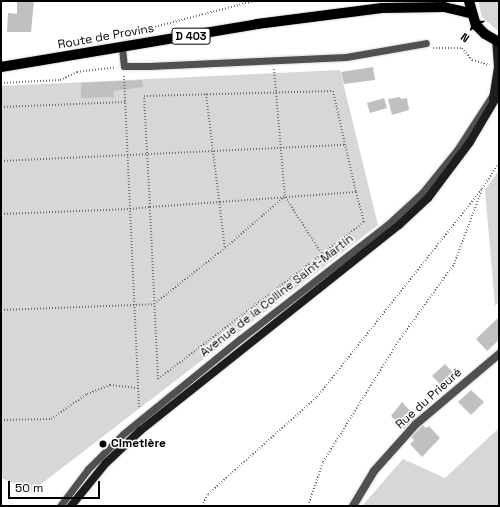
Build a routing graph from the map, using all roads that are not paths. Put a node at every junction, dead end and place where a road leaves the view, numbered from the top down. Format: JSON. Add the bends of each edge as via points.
{"nodes":[{"id":1,"x":407,"y":1,"type":"edge"},
{"id":2,"x":469,"y":1,"type":"edge"},
{"id":3,"x":382,"y":8,"type":"junction"},
{"id":4,"x":471,"y":13,"type":"junction"},
{"id":5,"x":498,"y":42,"type":"edge"},
{"id":6,"x":426,"y":43,"type":"road end"},
{"id":7,"x":122,"y":48,"type":"junction"},
{"id":8,"x":1,"y":67,"type":"edge"},
{"id":9,"x":498,"y":67,"type":"edge"},
{"id":10,"x":497,"y":93,"type":"edge"},
{"id":11,"x":499,"y":354,"type":"edge"},
{"id":12,"x":72,"y":491,"type":"junction"},
{"id":13,"x":60,"y":506,"type":"edge"},
{"id":14,"x":71,"y":506,"type":"edge"},
{"id":15,"x":354,"y":506,"type":"edge"}],
"edges":[{"from":1,"to":3,"type":"main road","number":"D 403"},
{"from":2,"to":4,"type":"main road"},
{"from":3,"to":4,"type":"main road","number":"D 403","via":[[444,7]]},
{"from":3,"to":7,"type":"main road","name":"Route de Provins","number":"D 403","via":[[257,24]]},
{"from":4,"to":5,"type":"main road","via":[[485,34]]},
{"from":5,"to":9,"type":"street","name":"Avenue de la Colline Saint-Martin"},
{"from":6,"to":7,"type":"lane","via":[[346,56],[124,66]]},
{"from":7,"to":8,"type":"main road","name":"Route de Provins","number":"D 403"},
{"from":9,"to":10,"type":"street","name":"Avenue de la Colline Saint-Martin"},
{"from":10,"to":12,"type":"lane","name":"Avenue de la Colline Saint-Martin","via":[[457,150],[422,193],[387,225],[141,419],[88,469]]},
{"from":10,"to":12,"type":"street","name":"Avenue de la Colline Saint-Martin","via":[[490,109],[439,184],[398,225],[140,431]]},
{"from":11,"to":15,"type":"street","name":"Rue du Prieuré","via":[[416,424],[374,471]]},
{"from":12,"to":13,"type":"lane","name":"Avenue de la Colline Saint-Martin"},
{"from":12,"to":14,"type":"street","name":"Avenue de la Colline Saint-Martin"}]}
